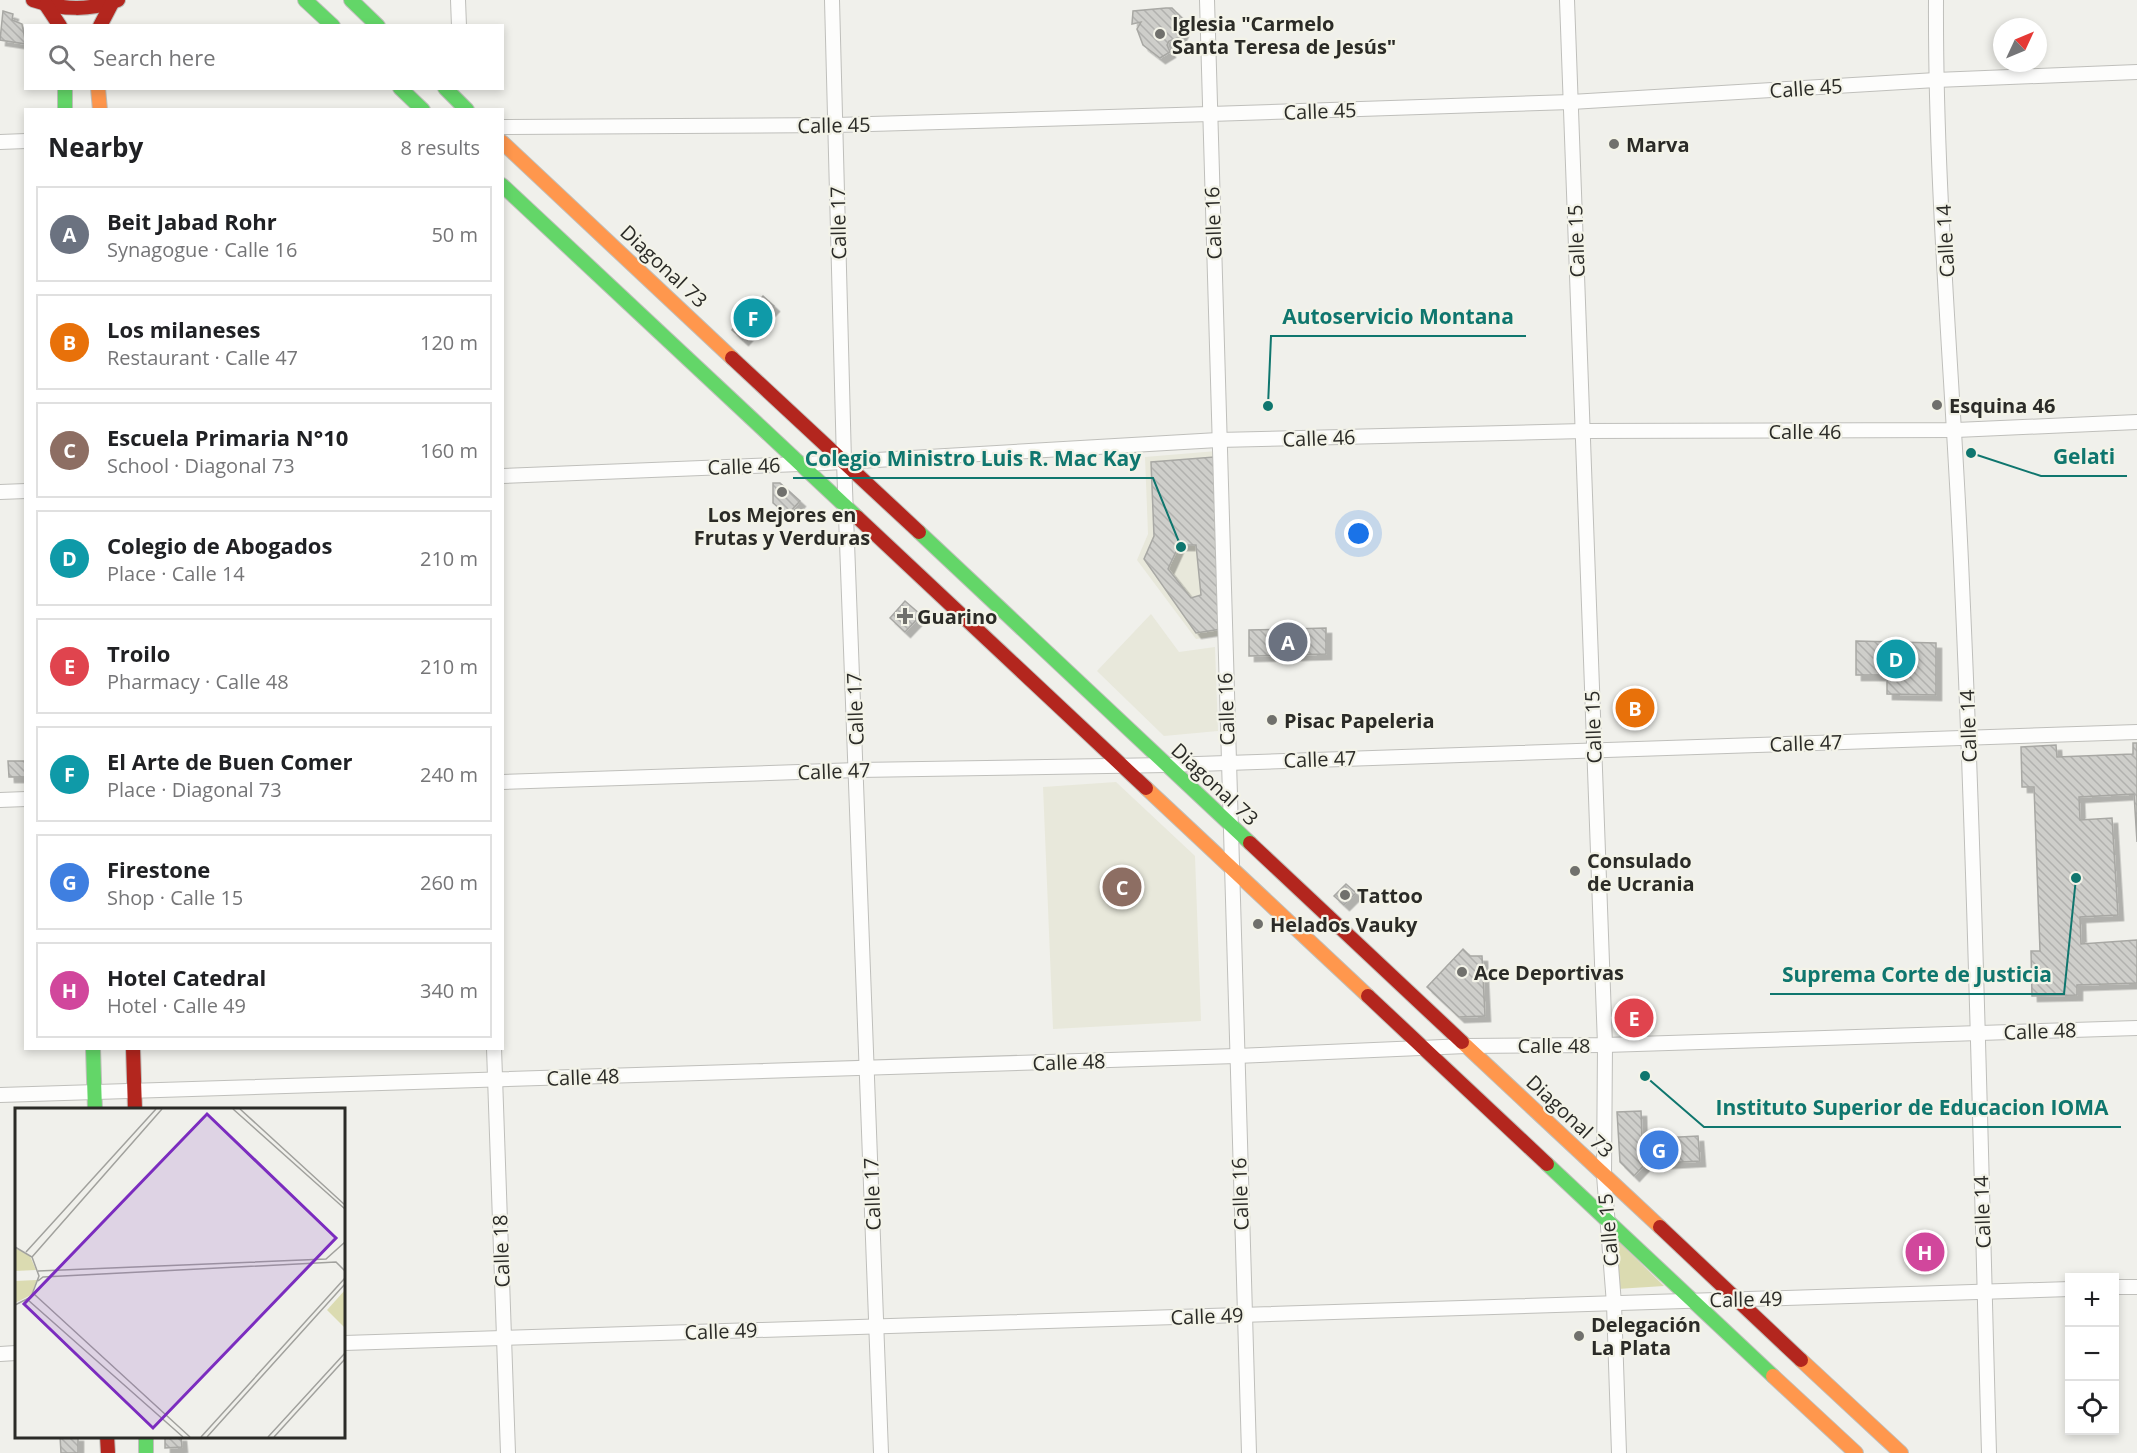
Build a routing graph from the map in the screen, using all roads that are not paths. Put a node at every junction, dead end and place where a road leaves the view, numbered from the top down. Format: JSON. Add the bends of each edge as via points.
{"nodes":[{"id":1,"x":305,"y":0,"type":"edge"},
{"id":2,"x":351,"y":0,"type":"edge"},
{"id":3,"x":459,"y":0,"type":"edge"},
{"id":4,"x":832,"y":0,"type":"edge"},
{"id":5,"x":1206,"y":0,"type":"edge"},
{"id":6,"x":1567,"y":0,"type":"edge"},
{"id":7,"x":1936,"y":0,"type":"edge"},
{"id":8,"x":40,"y":2,"type":"edge"},
{"id":9,"x":115,"y":2,"type":"edge"},
{"id":10,"x":58,"y":24,"type":"edge"},
{"id":11,"x":101,"y":24,"type":"edge"},
{"id":12,"x":331,"y":24,"type":"edge"},
{"id":13,"x":376,"y":24,"type":"edge"},
{"id":14,"x":459,"y":24,"type":"edge"},
{"id":15,"x":2137,"y":72,"type":"edge"},
{"id":16,"x":1936,"y":80,"type":"junction"},
{"id":17,"x":65,"y":90,"type":"edge"},
{"id":18,"x":98,"y":90,"type":"edge"},
{"id":19,"x":402,"y":90,"type":"edge"},
{"id":20,"x":447,"y":90,"type":"edge"},
{"id":21,"x":461,"y":90,"type":"edge"},
{"id":22,"x":1571,"y":102,"type":"junction"},
{"id":23,"x":65,"y":108,"type":"edge"},
{"id":24,"x":100,"y":108,"type":"edge"},
{"id":25,"x":421,"y":108,"type":"edge"},
{"id":26,"x":463,"y":108,"type":"edge"},
{"id":27,"x":1210,"y":114,"type":"junction"},
{"id":28,"x":836,"y":125,"type":"junction"},
{"id":29,"x":504,"y":127,"type":"edge"},
{"id":30,"x":24,"y":141,"type":"edge"},
{"id":31,"x":0,"y":142,"type":"edge"},
{"id":32,"x":504,"y":144,"type":"edge"},
{"id":33,"x":504,"y":187,"type":"edge"},
{"id":34,"x":2137,"y":422,"type":"edge"},
{"id":35,"x":1956,"y":430,"type":"junction"},
{"id":36,"x":1583,"y":431,"type":"junction"},
{"id":37,"x":1218,"y":440,"type":"junction"},
{"id":38,"x":844,"y":462,"type":"junction"},
{"id":39,"x":799,"y":464,"type":"junction"},
{"id":40,"x":504,"y":476,"type":"edge"},
{"id":41,"x":24,"y":491,"type":"edge"},
{"id":42,"x":0,"y":492,"type":"edge"},
{"id":43,"x":847,"y":509,"type":"junction"},
{"id":44,"x":2137,"y":732,"type":"edge"},
{"id":45,"x":1969,"y":737,"type":"junction"},
{"id":46,"x":1594,"y":750,"type":"junction"},
{"id":47,"x":1227,"y":762,"type":"junction"},
{"id":48,"x":1167,"y":765,"type":"junction"},
{"id":49,"x":1123,"y":766,"type":"junction"},
{"id":50,"x":858,"y":770,"type":"junction"},
{"id":51,"x":504,"y":782,"type":"edge"},
{"id":52,"x":24,"y":799,"type":"edge"},
{"id":53,"x":0,"y":800,"type":"edge"},
{"id":54,"x":1229,"y":823,"type":"junction"},
{"id":55,"x":1232,"y":868,"type":"junction"},
{"id":56,"x":2137,"y":1028,"type":"edge"},
{"id":57,"x":1976,"y":1033,"type":"junction"},
{"id":58,"x":1605,"y":1045,"type":"junction"},
{"id":59,"x":1466,"y":1046,"type":"junction"},
{"id":60,"x":1424,"y":1047,"type":"junction"},
{"id":61,"x":93,"y":1050,"type":"edge"},
{"id":62,"x":133,"y":1050,"type":"edge"},
{"id":63,"x":494,"y":1050,"type":"edge"},
{"id":64,"x":1236,"y":1056,"type":"junction"},
{"id":65,"x":868,"y":1068,"type":"junction"},
{"id":66,"x":495,"y":1080,"type":"junction"},
{"id":67,"x":134,"y":1091,"type":"junction"},
{"id":68,"x":95,"y":1092,"type":"junction"},
{"id":69,"x":0,"y":1095,"type":"edge"},
{"id":70,"x":95,"y":1108,"type":"edge"},
{"id":71,"x":135,"y":1108,"type":"edge"},
{"id":72,"x":1604,"y":1175,"type":"junction"},
{"id":73,"x":1608,"y":1221,"type":"junction"},
{"id":74,"x":2119,"y":1287,"type":"edge"},
{"id":75,"x":2137,"y":1287,"type":"edge"},
{"id":76,"x":2065,"y":1289,"type":"edge"},
{"id":77,"x":1984,"y":1292,"type":"junction"},
{"id":78,"x":1692,"y":1299,"type":"junction"},
{"id":79,"x":1737,"y":1300,"type":"junction"},
{"id":80,"x":1614,"y":1304,"type":"junction"},
{"id":81,"x":1244,"y":1315,"type":"junction"},
{"id":82,"x":876,"y":1326,"type":"junction"},
{"id":83,"x":504,"y":1338,"type":"junction"},
{"id":84,"x":345,"y":1343,"type":"edge"},
{"id":85,"x":107,"y":1438,"type":"edge"},
{"id":86,"x":108,"y":1453,"type":"edge"},
{"id":87,"x":508,"y":1453,"type":"edge"},
{"id":88,"x":881,"y":1453,"type":"edge"},
{"id":89,"x":1249,"y":1453,"type":"edge"},
{"id":90,"x":1619,"y":1453,"type":"edge"},
{"id":91,"x":1856,"y":1453,"type":"edge"},
{"id":92,"x":1901,"y":1453,"type":"edge"},
{"id":93,"x":1989,"y":1453,"type":"edge"}],
"edges":[{"from":1,"to":12,"type":"main road"},
{"from":2,"to":13,"type":"main road"},
{"from":3,"to":14,"type":"street"},
{"from":4,"to":28,"type":"street","name":"Calle 17"},
{"from":5,"to":27,"type":"street","name":"Calle 16"},
{"from":6,"to":22,"type":"street","name":"Calle 15"},
{"from":7,"to":16,"type":"street","name":"Calle 14"},
{"from":8,"to":9,"type":"main road","via":[[78,10]]},
{"from":8,"to":10,"type":"main road"},
{"from":9,"to":11,"type":"main road"},
{"from":15,"to":16,"type":"street","name":"Calle 45"},
{"from":16,"to":22,"type":"street","name":"Calle 45"},
{"from":16,"to":35,"type":"street","name":"Calle 14"},
{"from":17,"to":23,"type":"main road"},
{"from":18,"to":24,"type":"main road"},
{"from":19,"to":25,"type":"main road"},
{"from":20,"to":26,"type":"main road"},
{"from":21,"to":26,"type":"street"},
{"from":22,"to":27,"type":"street","name":"Calle 45"},
{"from":22,"to":36,"type":"street","name":"Calle 15"},
{"from":27,"to":28,"type":"street","name":"Calle 45"},
{"from":27,"to":37,"type":"street","name":"Calle 16"},
{"from":28,"to":29,"type":"street","name":"Calle 45"},
{"from":28,"to":38,"type":"street","name":"Calle 17"},
{"from":30,"to":31,"type":"street"},
{"from":32,"to":38,"type":"main road","name":"Diagonal 73"},
{"from":33,"to":39,"type":"main road"},
{"from":34,"to":35,"type":"street","name":"Calle 46"},
{"from":35,"to":36,"type":"street","name":"Calle 46"},
{"from":35,"to":45,"type":"street","name":"Calle 14"},
{"from":36,"to":37,"type":"street","name":"Calle 46"},
{"from":36,"to":46,"type":"street","name":"Calle 15"},
{"from":37,"to":38,"type":"street","name":"Calle 46"},
{"from":37,"to":47,"type":"street","name":"Calle 16"},
{"from":38,"to":39,"type":"street","name":"Calle 46"},
{"from":38,"to":43,"type":"street","name":"Calle 17"},
{"from":38,"to":48,"type":"main road","name":"Diagonal 73"},
{"from":39,"to":40,"type":"street","name":"Calle 46"},
{"from":39,"to":43,"type":"main road"},
{"from":41,"to":42,"type":"street"},
{"from":43,"to":49,"type":"main road"},
{"from":43,"to":50,"type":"street","name":"Calle 17"},
{"from":44,"to":45,"type":"street","name":"Calle 47"},
{"from":45,"to":46,"type":"street","name":"Calle 47"},
{"from":45,"to":57,"type":"street","name":"Calle 14"},
{"from":46,"to":47,"type":"street","name":"Calle 47"},
{"from":46,"to":58,"type":"street","name":"Calle 15"},
{"from":47,"to":48,"type":"street","name":"Calle 47"},
{"from":47,"to":54,"type":"street","name":"Calle 16"},
{"from":48,"to":49,"type":"street","name":"Calle 47"},
{"from":48,"to":54,"type":"main road","name":"Diagonal 73"},
{"from":49,"to":50,"type":"street","name":"Calle 47"},
{"from":49,"to":55,"type":"main road"},
{"from":50,"to":51,"type":"street","name":"Calle 47"},
{"from":50,"to":65,"type":"street","name":"Calle 17"},
{"from":52,"to":53,"type":"street"},
{"from":54,"to":55,"type":"street","name":"Calle 16"},
{"from":54,"to":59,"type":"main road","name":"Diagonal 73"},
{"from":55,"to":60,"type":"main road"},
{"from":55,"to":64,"type":"street","name":"Calle 16"},
{"from":56,"to":57,"type":"street","name":"Calle 48"},
{"from":57,"to":58,"type":"street","name":"Calle 48"},
{"from":57,"to":77,"type":"street","name":"Calle 14"},
{"from":58,"to":59,"type":"street","name":"Calle 48"},
{"from":58,"to":72,"type":"street","name":"Calle 15"},
{"from":59,"to":60,"type":"street","name":"Calle 48"},
{"from":59,"to":72,"type":"main road","name":"Diagonal 73"},
{"from":60,"to":64,"type":"street","name":"Calle 48"},
{"from":60,"to":73,"type":"main road"},
{"from":61,"to":68,"type":"main road"},
{"from":62,"to":67,"type":"main road"},
{"from":63,"to":66,"type":"street","name":"Calle 18"},
{"from":64,"to":65,"type":"street","name":"Calle 48"},
{"from":64,"to":81,"type":"street","name":"Calle 16"},
{"from":65,"to":66,"type":"street","name":"Calle 48"},
{"from":65,"to":82,"type":"street","name":"Calle 17"},
{"from":66,"to":67,"type":"street","name":"Calle 48"},
{"from":66,"to":83,"type":"street","name":"Calle 18"},
{"from":67,"to":68,"type":"street","name":"Calle 48"},
{"from":67,"to":71,"type":"main road"},
{"from":68,"to":69,"type":"street","name":"Calle 48"},
{"from":68,"to":70,"type":"main road"},
{"from":72,"to":73,"type":"street","name":"Calle 15"},
{"from":72,"to":79,"type":"main road","name":"Diagonal 73"},
{"from":73,"to":78,"type":"main road"},
{"from":73,"to":80,"type":"street","name":"Calle 15"},
{"from":74,"to":75,"type":"street"},
{"from":76,"to":77,"type":"street","name":"Calle 49"},
{"from":77,"to":79,"type":"street","name":"Calle 49"},
{"from":77,"to":93,"type":"street","name":"Calle 14"},
{"from":78,"to":79,"type":"street","name":"Calle 49"},
{"from":78,"to":80,"type":"street","name":"Calle 49"},
{"from":78,"to":91,"type":"main road"},
{"from":79,"to":92,"type":"main road","name":"Diagonal 73"},
{"from":80,"to":81,"type":"street","name":"Calle 49"},
{"from":80,"to":90,"type":"street","name":"Calle 15"},
{"from":81,"to":82,"type":"street","name":"Calle 49"},
{"from":81,"to":89,"type":"street","name":"Calle 16"},
{"from":82,"to":83,"type":"street","name":"Calle 49"},
{"from":82,"to":88,"type":"street","name":"Calle 17"},
{"from":83,"to":84,"type":"street","name":"Calle 49"},
{"from":83,"to":87,"type":"street","name":"Calle 18"},
{"from":85,"to":86,"type":"main road"}]}
